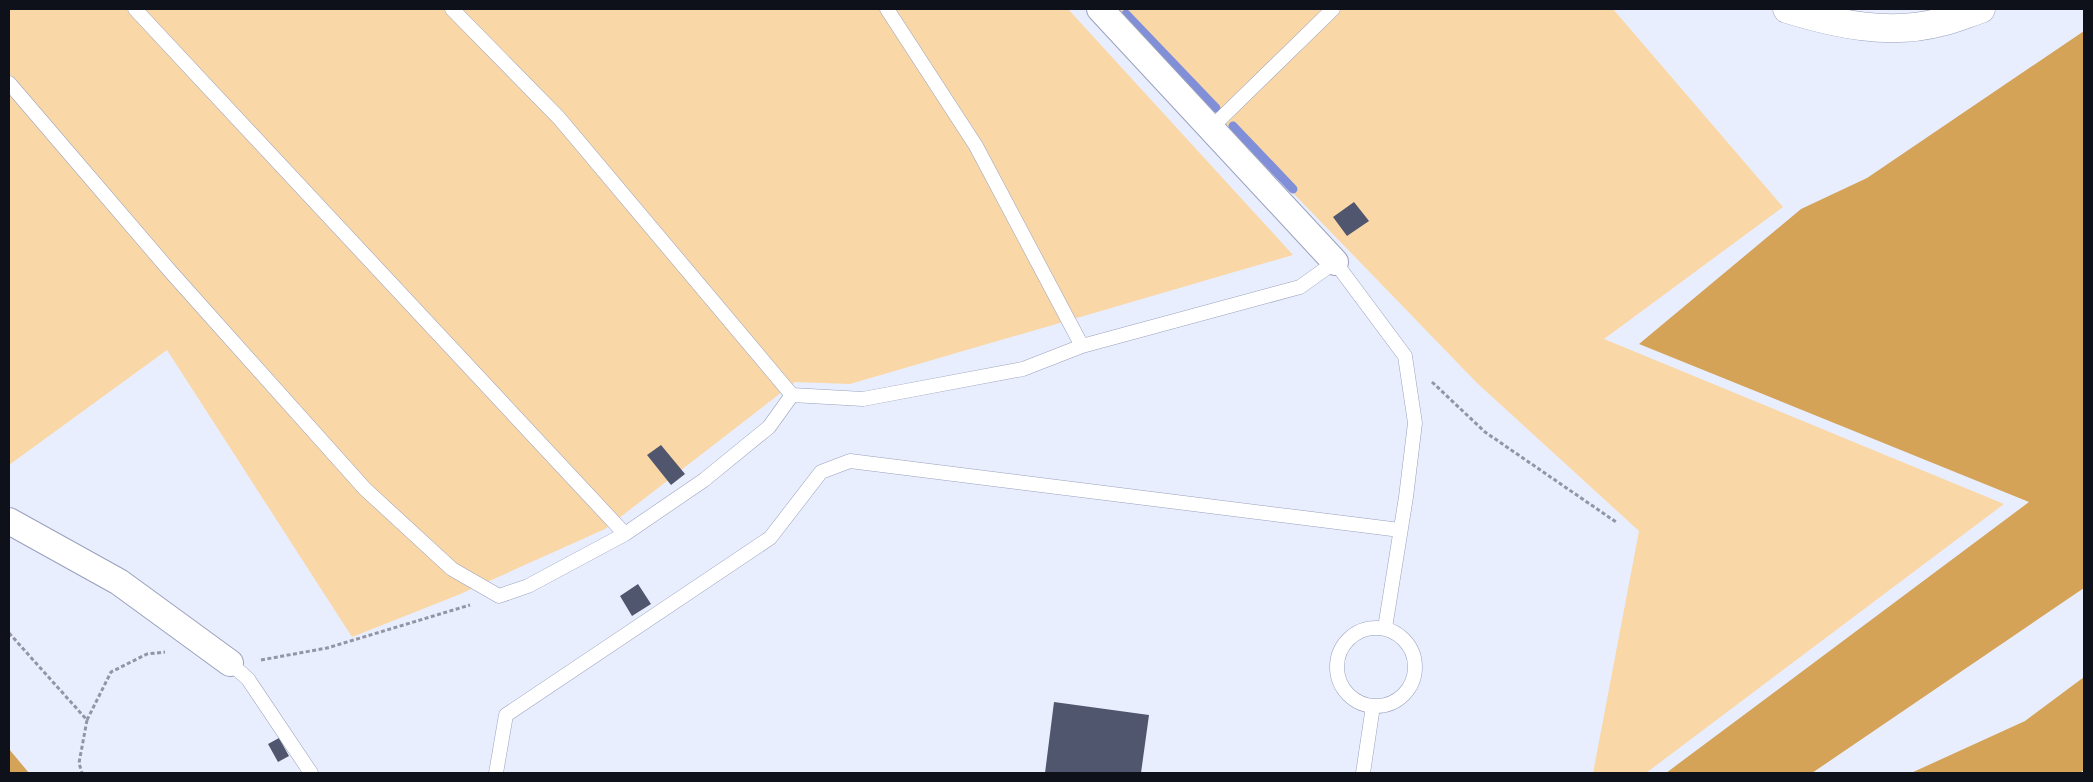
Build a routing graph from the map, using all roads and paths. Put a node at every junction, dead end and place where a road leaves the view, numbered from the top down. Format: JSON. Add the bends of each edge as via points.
{"nodes":[{"id":1,"x":135,"y":9,"type":"edge"},
{"id":2,"x":452,"y":9,"type":"edge"},
{"id":3,"x":887,"y":9,"type":"edge"},
{"id":4,"x":1100,"y":9,"type":"edge"},
{"id":5,"x":1333,"y":9,"type":"edge"},
{"id":6,"x":1787,"y":9,"type":"edge"},
{"id":7,"x":1981,"y":9,"type":"edge"},
{"id":8,"x":10,"y":86,"type":"edge"},
{"id":9,"x":1212,"y":127,"type":"junction"},
{"id":10,"x":1335,"y":262,"type":"junction"},
{"id":11,"x":1082,"y":346,"type":"junction"},
{"id":12,"x":1405,"y":356,"type":"junction"},
{"id":13,"x":792,"y":395,"type":"junction"},
{"id":14,"x":9,"y":521,"type":"edge"},
{"id":15,"x":1616,"y":522,"type":"dead end"},
{"id":16,"x":1400,"y":530,"type":"junction"},
{"id":17,"x":624,"y":534,"type":"junction"},
{"id":18,"x":499,"y":596,"type":"junction"},
{"id":19,"x":1385,"y":628,"type":"junction"},
{"id":20,"x":9,"y":633,"type":"edge"},
{"id":21,"x":208,"y":646,"type":"junction"},
{"id":22,"x":230,"y":662,"type":"junction"},
{"id":23,"x":1373,"y":706,"type":"junction"},
{"id":24,"x":87,"y":720,"type":"junction"},
{"id":25,"x":82,"y":773,"type":"edge"},
{"id":26,"x":311,"y":773,"type":"edge"},
{"id":27,"x":496,"y":773,"type":"edge"},
{"id":28,"x":1363,"y":773,"type":"edge"}],
"edges":[{"from":1,"to":17,"type":"lane"},
{"from":2,"to":13,"type":"lane","via":[[559,118]]},
{"from":3,"to":11,"type":"lane","via":[[976,146]]},
{"from":4,"to":9,"type":"street"},
{"from":5,"to":9,"type":"lane"},
{"from":6,"to":7,"type":"street","via":[[1830,22],[1884,29],[1940,23]]},
{"from":8,"to":18,"type":"lane","via":[[365,489],[452,569]]},
{"from":9,"to":10,"type":"street"},
{"from":10,"to":11,"type":"lane","via":[[1300,287]]},
{"from":10,"to":12,"type":"lane"},
{"from":11,"to":13,"type":"lane","via":[[1023,369],[863,399]]},
{"from":12,"to":15,"type":"path","via":[[1485,432]]},
{"from":12,"to":16,"type":"lane","via":[[1415,423]]},
{"from":13,"to":17,"type":"lane","via":[[769,427],[704,480]]},
{"from":14,"to":21,"type":"street","via":[[119,582]]},
{"from":16,"to":19,"type":"lane"},
{"from":16,"to":27,"type":"lane","via":[[850,461],[821,472],[770,538],[506,715]]},
{"from":17,"to":18,"type":"lane","via":[[528,586]]},
{"from":18,"to":22,"type":"path","via":[[327,648],[262,660]]},
{"from":19,"to":23,"type":"lane","via":[[1405,640],[1412,652],[1414,672],[1407,690],[1398,700]]},
{"from":19,"to":23,"type":"lane","via":[[1358,632],[1346,640],[1337,664],[1345,691],[1357,701]]},
{"from":20,"to":24,"type":"path"},
{"from":21,"to":22,"type":"street"},
{"from":21,"to":24,"type":"path","via":[[147,654],[111,672]]},
{"from":22,"to":26,"type":"lane","via":[[248,679]]},
{"from":23,"to":28,"type":"lane"},
{"from":24,"to":25,"type":"path","via":[[79,763]]}]}
